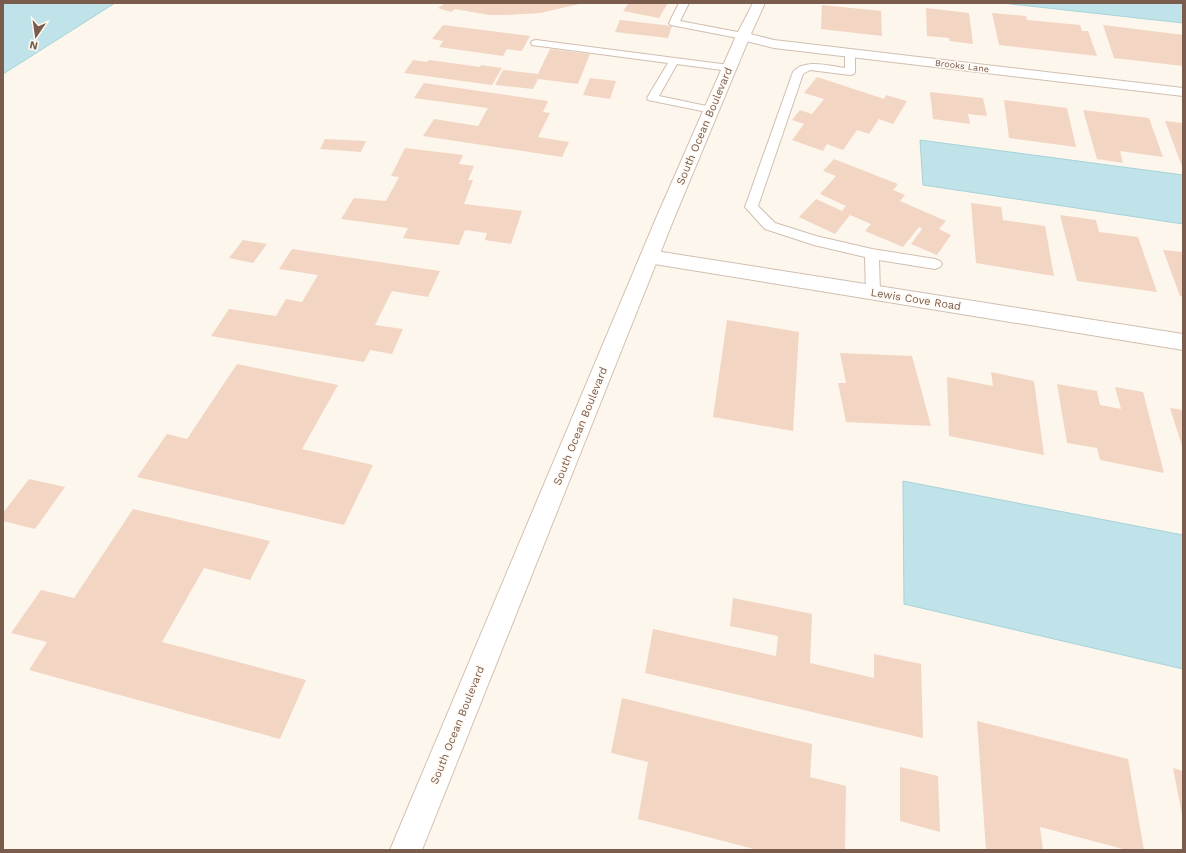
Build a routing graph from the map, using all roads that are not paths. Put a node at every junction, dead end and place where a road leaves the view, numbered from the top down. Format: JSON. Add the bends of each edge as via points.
{"nodes":[{"id":1,"x":684,"y":3,"type":"edge"},
{"id":2,"x":758,"y":3,"type":"edge"},
{"id":3,"x":743,"y":36,"type":"junction"},
{"id":4,"x":536,"y":43,"type":"dead end"},
{"id":5,"x":850,"y":53,"type":"junction"},
{"id":6,"x":674,"y":61,"type":"junction"},
{"id":7,"x":729,"y":68,"type":"junction"},
{"id":8,"x":1183,"y":92,"type":"edge"},
{"id":9,"x":712,"y":110,"type":"junction"},
{"id":10,"x":872,"y":254,"type":"junction"},
{"id":11,"x":650,"y":257,"type":"junction"},
{"id":12,"x":935,"y":264,"type":"dead end"},
{"id":13,"x":873,"y":292,"type":"junction"},
{"id":14,"x":1183,"y":342,"type":"edge"},
{"id":15,"x":406,"y":850,"type":"edge"}],
"edges":[{"from":1,"to":3,"type":"lane","via":[[674,23]]},
{"from":2,"to":3,"type":"main road","name":"South Ocean Boulevard"},
{"from":3,"to":5,"type":"main road","name":"Brooks Lane","via":[[774,44]]},
{"from":3,"to":7,"type":"main road","name":"South Ocean Boulevard"},
{"from":4,"to":6,"type":"lane"},
{"from":5,"to":8,"type":"main road","name":"Brooks Lane"},
{"from":5,"to":10,"type":"lane","via":[[850,72],[809,67],[798,72],[751,207],[770,226]]},
{"from":6,"to":7,"type":"lane"},
{"from":6,"to":9,"type":"lane","via":[[652,98]]},
{"from":7,"to":9,"type":"main road","name":"South Ocean Boulevard"},
{"from":9,"to":11,"type":"main road","name":"South Ocean Boulevard"},
{"from":10,"to":12,"type":"lane"},
{"from":10,"to":13,"type":"lane"},
{"from":11,"to":13,"type":"main road","name":"Lewis Cove Road"},
{"from":11,"to":15,"type":"main road","name":"South Ocean Boulevard"},
{"from":13,"to":14,"type":"main road","name":"Lewis Cove Road"}]}
